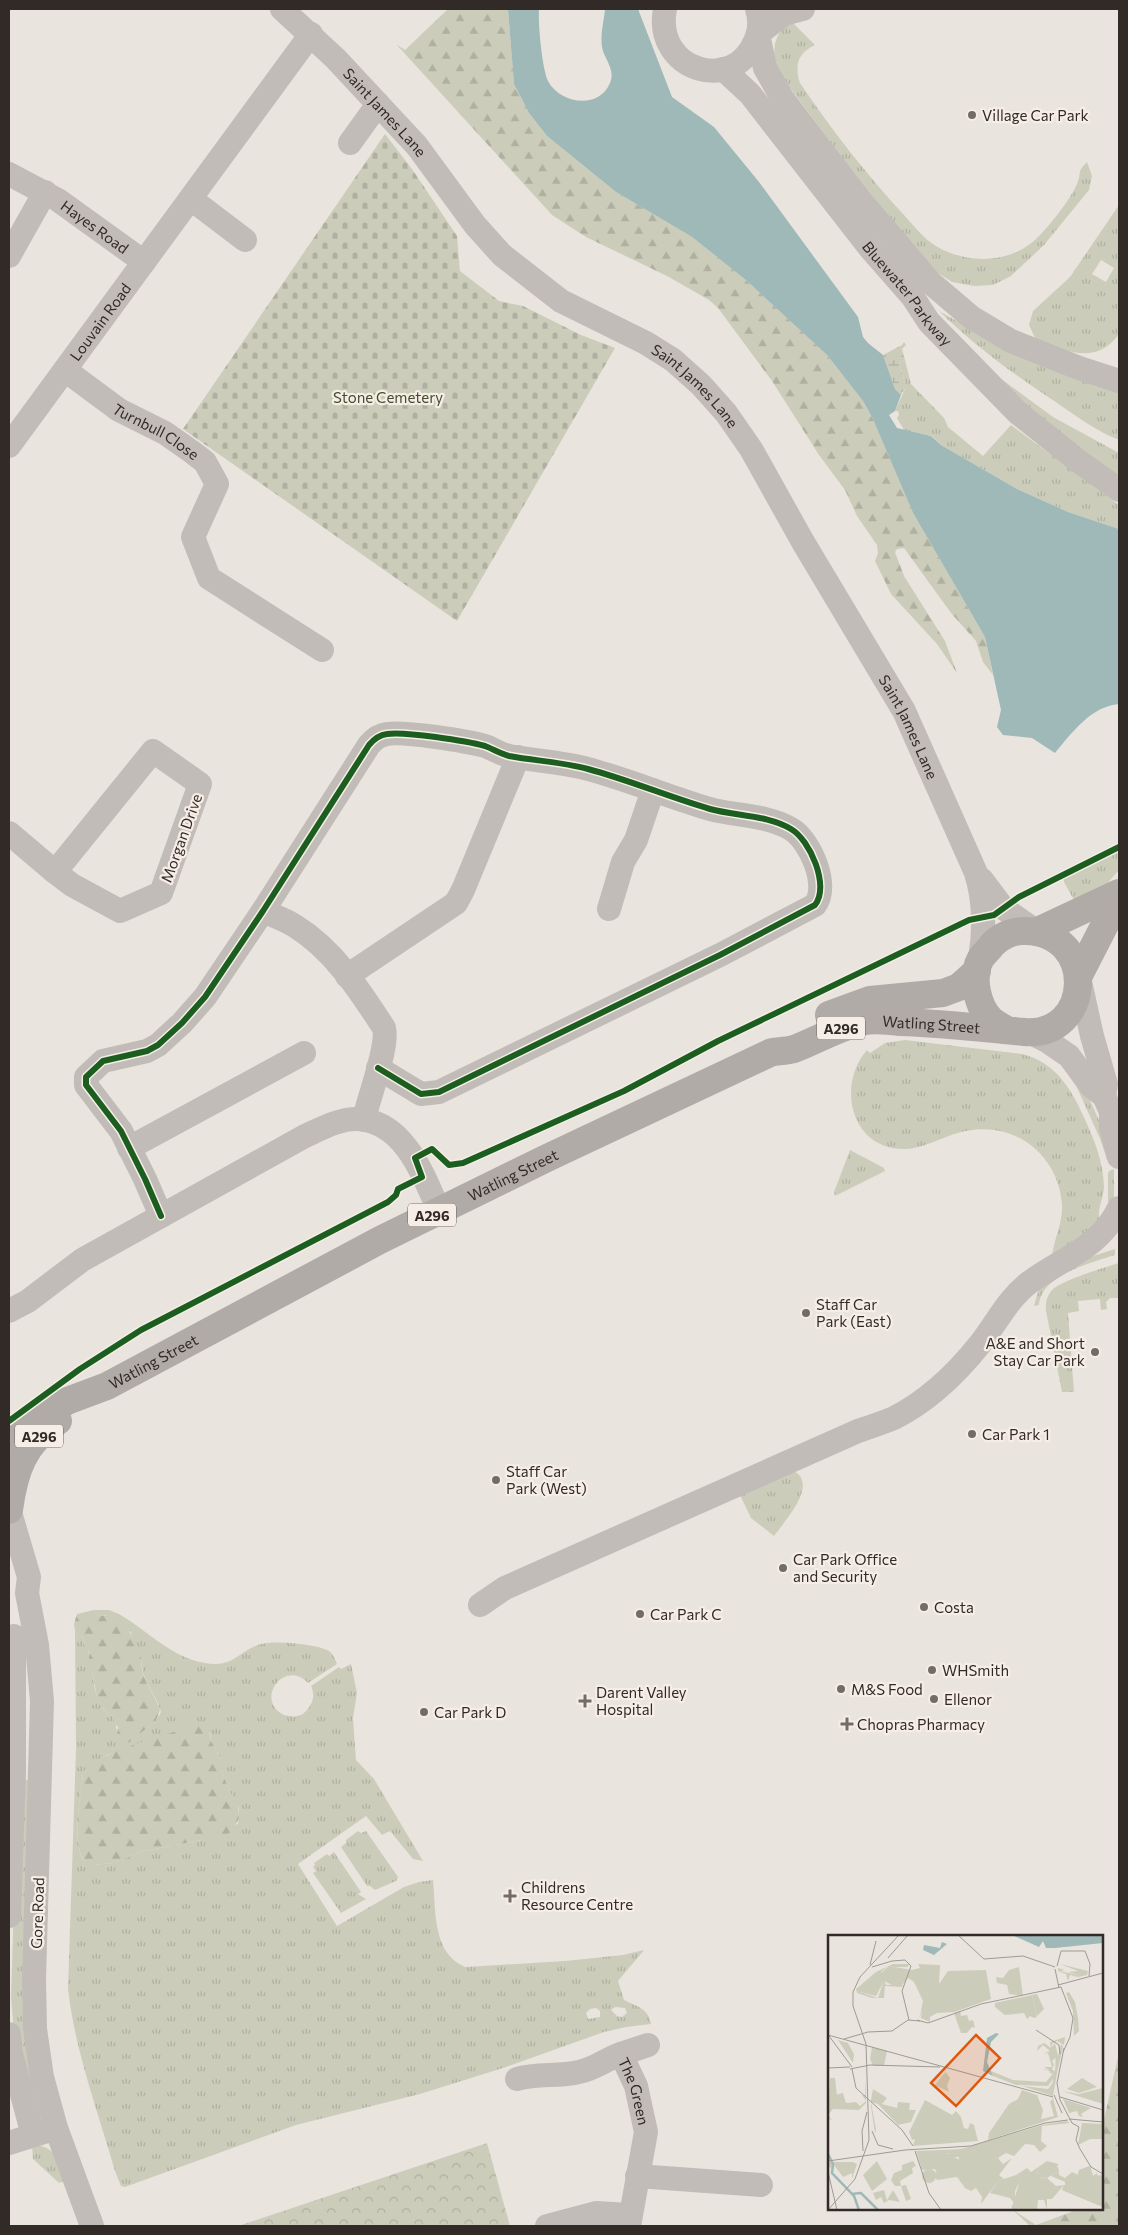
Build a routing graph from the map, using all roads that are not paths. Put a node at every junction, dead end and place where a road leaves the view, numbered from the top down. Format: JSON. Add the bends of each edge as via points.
{"nodes":[{"id":1,"x":282,"y":9,"type":"edge"},
{"id":2,"x":665,"y":9,"type":"edge"},
{"id":3,"x":757,"y":9,"type":"edge"},
{"id":4,"x":803,"y":9,"type":"edge"},
{"id":5,"x":311,"y":34,"type":"junction"},
{"id":6,"x":758,"y":34,"type":"junction"},
{"id":7,"x":723,"y":69,"type":"junction"},
{"id":8,"x":378,"y":104,"type":"junction"},
{"id":9,"x":350,"y":143,"type":"dead end"},
{"id":10,"x":9,"y":174,"type":"edge"},
{"id":11,"x":45,"y":192,"type":"junction"},
{"id":12,"x":191,"y":199,"type":"junction"},
{"id":13,"x":245,"y":240,"type":"dead end"},
{"id":14,"x":9,"y":256,"type":"edge"},
{"id":15,"x":144,"y":262,"type":"junction"},
{"id":16,"x":65,"y":370,"type":"junction"},
{"id":17,"x":1119,"y":381,"type":"edge"},
{"id":18,"x":9,"y":446,"type":"edge"},
{"id":19,"x":1119,"y":490,"type":"edge"},
{"id":20,"x":322,"y":650,"type":"dead end"},
{"id":21,"x":518,"y":757,"type":"junction"},
{"id":22,"x":653,"y":790,"type":"junction"},
{"id":23,"x":9,"y":833,"type":"edge"},
{"id":24,"x":55,"y":872,"type":"junction"},
{"id":25,"x":976,"y":873,"type":"junction"},
{"id":26,"x":1119,"y":895,"type":"edge"},
{"id":27,"x":609,"y":909,"type":"dead end"},
{"id":28,"x":264,"y":911,"type":"junction"},
{"id":29,"x":1037,"y":931,"type":"junction"},
{"id":30,"x":978,"y":965,"type":"junction"},
{"id":31,"x":1079,"y":975,"type":"junction"},
{"id":32,"x":348,"y":976,"type":"junction"},
{"id":33,"x":1018,"y":1031,"type":"junction"},
{"id":34,"x":772,"y":1052,"type":"junction"},
{"id":35,"x":304,"y":1053,"type":"dead end"},
{"id":36,"x":378,"y":1068,"type":"junction"},
{"id":37,"x":1111,"y":1109,"type":"edge"},
{"id":38,"x":364,"y":1120,"type":"junction"},
{"id":39,"x":129,"y":1148,"type":"junction"},
{"id":40,"x":1119,"y":1157,"type":"edge"},
{"id":41,"x":1119,"y":1208,"type":"edge"},
{"id":42,"x":439,"y":1211,"type":"junction"},
{"id":43,"x":161,"y":1216,"type":"junction"},
{"id":44,"x":1119,"y":1241,"type":"edge"},
{"id":45,"x":1086,"y":1248,"type":"junction"},
{"id":46,"x":9,"y":1310,"type":"edge"},
{"id":47,"x":98,"y":1390,"type":"junction"},
{"id":48,"x":9,"y":1438,"type":"edge"},
{"id":49,"x":9,"y":1502,"type":"edge"},
{"id":50,"x":9,"y":1509,"type":"edge"},
{"id":51,"x":9,"y":1566,"type":"edge"},
{"id":52,"x":27,"y":1593,"type":"junction"},
{"id":53,"x":480,"y":1605,"type":"dead end"},
{"id":54,"x":14,"y":1636,"type":"dead end"},
{"id":55,"x":14,"y":1772,"type":"junction"},
{"id":56,"x":40,"y":1774,"type":"junction"},
{"id":57,"x":9,"y":1916,"type":"edge"},
{"id":58,"x":9,"y":2034,"type":"edge"},
{"id":59,"x":648,"y":2045,"type":"dead end"},
{"id":60,"x":621,"y":2054,"type":"junction"},
{"id":61,"x":517,"y":2079,"type":"dead end"},
{"id":62,"x":56,"y":2128,"type":"junction"},
{"id":63,"x":33,"y":2135,"type":"junction"},
{"id":64,"x":9,"y":2143,"type":"edge"},
{"id":65,"x":637,"y":2176,"type":"junction"},
{"id":66,"x":761,"y":2185,"type":"dead end"},
{"id":67,"x":629,"y":2221,"type":"edge"},
{"id":68,"x":92,"y":2226,"type":"edge"},
{"id":69,"x":547,"y":2226,"type":"edge"}],
"edges":[{"from":1,"to":5,"type":"street","name":"Saint James Lane"},
{"from":2,"to":7,"type":"street","via":[[664,32],[676,55],[697,69]]},
{"from":3,"to":6,"type":"street","name":"Bluewater Parkway"},
{"from":4,"to":6,"type":"street","via":[[784,14]]},
{"from":5,"to":8,"type":"street","name":"Saint James Lane"},
{"from":5,"to":12,"type":"street","name":"Louvain Road"},
{"from":6,"to":7,"type":"street","via":[[746,57]]},
{"from":6,"to":17,"type":"street","name":"Bluewater Parkway","via":[[765,68],[782,98],[855,193],[931,283],[971,317],[1011,341]]},
{"from":7,"to":19,"type":"street","name":"Bluewater Parkway","via":[[750,94],[868,247],[912,296],[929,322],[1018,413]]},
{"from":8,"to":9,"type":"street"},
{"from":8,"to":25,"type":"street","name":"Saint James Lane","via":[[422,151],[475,225],[502,255],[561,301],[674,360],[726,413],[751,449],[807,550],[904,711]]},
{"from":10,"to":11,"type":"street","name":"Hayes Road"},
{"from":11,"to":14,"type":"street","name":"Hayes Road"},
{"from":11,"to":15,"type":"street","name":"Hayes Road"},
{"from":12,"to":13,"type":"street"},
{"from":12,"to":15,"type":"street","name":"Louvain Road"},
{"from":15,"to":16,"type":"street","name":"Louvain Road"},
{"from":16,"to":18,"type":"street","name":"Louvain Road"},
{"from":16,"to":20,"type":"street","name":"Turnbull Close","via":[[119,410],[165,433],[206,462],[217,484],[193,536],[210,578]]},
{"from":21,"to":22,"type":"street","via":[[567,764]]},
{"from":21,"to":28,"type":"street","via":[[483,746],[408,734],[388,733],[376,738]]},
{"from":21,"to":32,"type":"street","via":[[456,903]]},
{"from":22,"to":27,"type":"street","via":[[636,840],[623,862]]},
{"from":22,"to":36,"type":"street","via":[[719,812],[773,822],[791,829],[804,840],[811,852],[820,888],[818,901],[809,910],[439,1092],[421,1094]]},
{"from":23,"to":24,"type":"street","name":"Morgan Drive"},
{"from":24,"to":24,"type":"street","name":"Morgan Drive","via":[[120,911],[161,893],[200,784],[153,751]]},
{"from":25,"to":29,"type":"street","name":"Saint James Lane","via":[[1003,908]]},
{"from":25,"to":30,"type":"street","name":"Saint James Lane","via":[[985,917]]},
{"from":26,"to":29,"type":"main road"},
{"from":26,"to":31,"type":"main road"},
{"from":28,"to":32,"type":"street","via":[[304,932]]},
{"from":28,"to":39,"type":"street","via":[[205,997],[182,1023],[158,1045],[103,1062],[86,1077],[86,1085],[121,1131]]},
{"from":29,"to":30,"type":"main road","via":[[1021,930],[996,940]]},
{"from":29,"to":31,"type":"main road","via":[[1058,940],[1070,952]]},
{"from":30,"to":33,"type":"main road","via":[[976,988],[981,1006],[991,1019]]},
{"from":30,"to":34,"type":"main road","name":"Watling Street","number":"A296","via":[[959,987],[943,993],[870,1000],[833,1013],[787,1036]]},
{"from":31,"to":33,"type":"main road","via":[[1072,1009],[1066,1017],[1052,1028]]},
{"from":31,"to":37,"type":"street"},
{"from":32,"to":36,"type":"street","via":[[385,1031]]},
{"from":33,"to":34,"type":"main road","name":"Watling Street","number":"A296","via":[[867,1021],[792,1050]]},
{"from":33,"to":37,"type":"street","via":[[1047,1041],[1069,1056]]},
{"from":34,"to":42,"type":"main road","name":"Watling Street","number":"A296"},
{"from":35,"to":39,"type":"street"},
{"from":36,"to":38,"type":"street"},
{"from":37,"to":40,"type":"street","via":[[1111,1128]]},
{"from":38,"to":42,"type":"street","via":[[389,1131],[408,1149]]},
{"from":38,"to":43,"type":"street","via":[[347,1120],[305,1136]]},
{"from":39,"to":43,"type":"street"},
{"from":41,"to":45,"type":"street","via":[[1113,1220]]},
{"from":42,"to":47,"type":"main road","name":"Watling Street","number":"A296"},
{"from":43,"to":46,"type":"street","via":[[82,1260],[28,1301]]},
{"from":44,"to":45,"type":"street"},
{"from":45,"to":53,"type":"street","via":[[1029,1282],[946,1382],[894,1417],[505,1588]]},
{"from":47,"to":48,"type":"main road","name":"Watling Street","number":"A296","via":[[67,1401]]},
{"from":47,"to":49,"type":"main road","name":"Watling Street","number":"A296","via":[[36,1440],[17,1470]]},
{"from":49,"to":50,"type":"main road","name":"Watling Street"},
{"from":50,"to":52,"type":"street","name":"Gore Road","via":[[29,1577]]},
{"from":51,"to":52,"type":"street","name":"Gore Road","via":[[15,1580]]},
{"from":52,"to":56,"type":"street","name":"Gore Road","via":[[37,1645],[42,1701]]},
{"from":54,"to":55,"type":"street","name":"Gore Road"},
{"from":55,"to":56,"type":"street"},
{"from":55,"to":57,"type":"street","name":"Gore Road"},
{"from":56,"to":62,"type":"street","name":"Gore Road","via":[[35,2029],[42,2077]]},
{"from":58,"to":63,"type":"street","via":[[10,2050]]},
{"from":59,"to":60,"type":"street"},
{"from":60,"to":61,"type":"street","name":"The Green","via":[[584,2071]]},
{"from":60,"to":65,"type":"street","name":"The Green","via":[[636,2086],[646,2129]]},
{"from":62,"to":63,"type":"street"},
{"from":62,"to":68,"type":"street","name":"Gore Road"},
{"from":63,"to":64,"type":"street"},
{"from":65,"to":66,"type":"street"},
{"from":65,"to":67,"type":"street","name":"The Green"},
{"from":67,"to":69,"type":"street","name":"The Green","via":[[593,2214]]}]}
